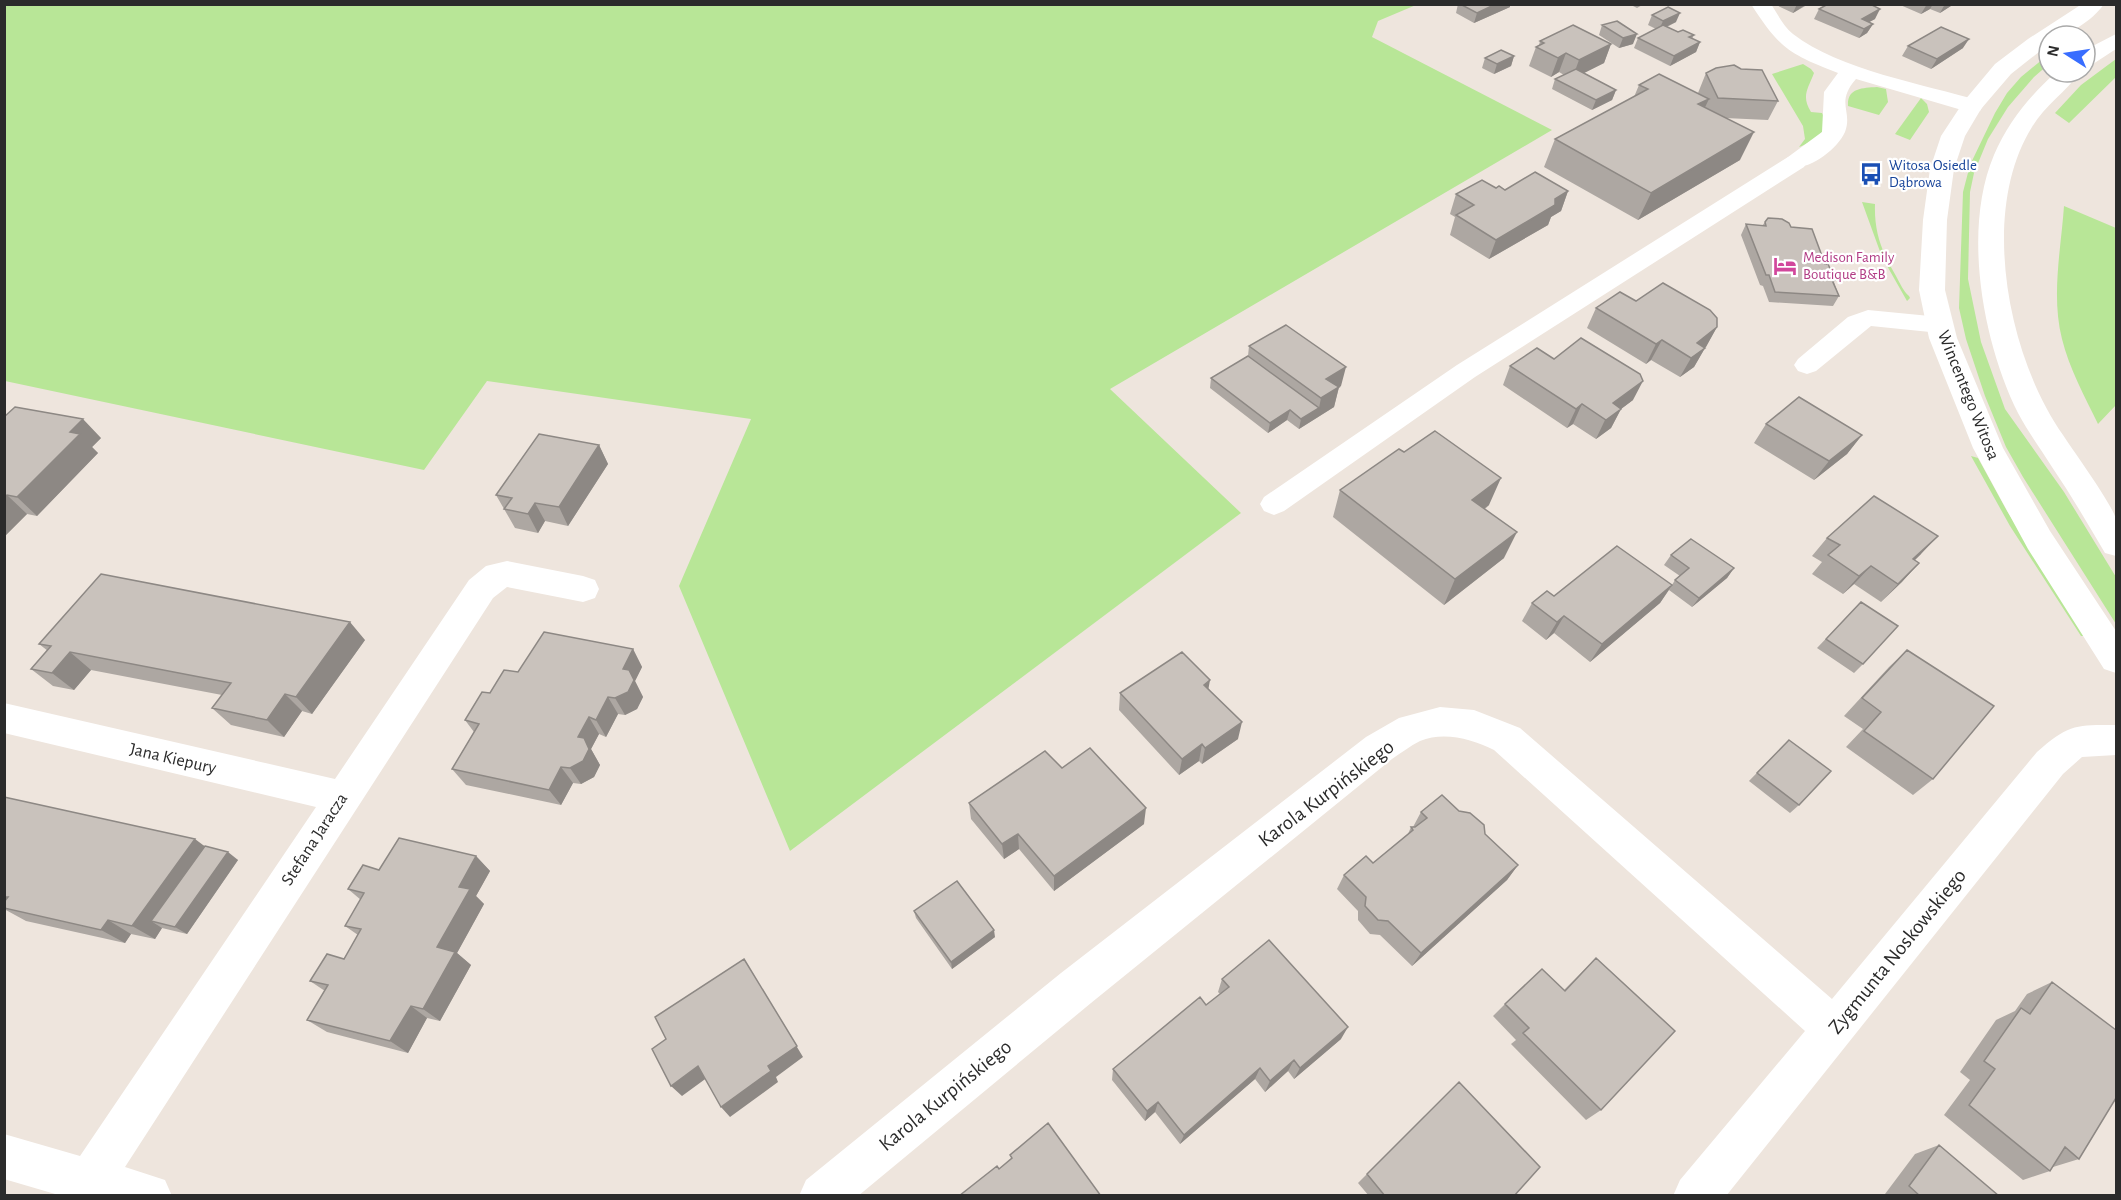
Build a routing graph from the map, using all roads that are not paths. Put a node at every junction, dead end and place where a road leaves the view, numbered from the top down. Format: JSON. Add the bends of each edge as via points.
{"nodes":[{"id":1,"x":1761,"y":4,"type":"edge"},
{"id":2,"x":2094,"y":4,"type":"edge"},
{"id":3,"x":2116,"y":40,"type":"edge"},
{"id":4,"x":2097,"y":52,"type":"edge"},
{"id":5,"x":1852,"y":70,"type":"junction"},
{"id":6,"x":2057,"y":84,"type":"edge"},
{"id":7,"x":1972,"y":106,"type":"junction"},
{"id":8,"x":1796,"y":162,"type":"joint"},
{"id":9,"x":1940,"y":325,"type":"junction"},
{"id":10,"x":1807,"y":365,"type":"dead end"},
{"id":11,"x":1274,"y":504,"type":"dead end"},
{"id":12,"x":2116,"y":544,"type":"edge"},
{"id":13,"x":583,"y":589,"type":"dead end"},
{"id":14,"x":2116,"y":659,"type":"edge"},
{"id":15,"x":4,"y":718,"type":"edge"},
{"id":16,"x":2116,"y":740,"type":"edge"},
{"id":17,"x":342,"y":797,"type":"junction"},
{"id":18,"x":1834,"y":1029,"type":"junction"},
{"id":19,"x":4,"y":1156,"type":"edge"},
{"id":20,"x":90,"y":1181,"type":"junction"},
{"id":21,"x":149,"y":1196,"type":"edge"},
{"id":22,"x":822,"y":1196,"type":"edge"},
{"id":23,"x":1696,"y":1196,"type":"edge"}],
"edges":[{"from":1,"to":5,"type":"street","via":[[1791,43]]},
{"from":2,"to":7,"type":"street","name":"Wincentego Witosa","via":[[2015,58]]},
{"from":3,"to":4,"type":"street"},
{"from":5,"to":7,"type":"street"},
{"from":5,"to":8,"type":"street","via":[[1835,93],[1832,109],[1836,125],[1832,135]]},
{"from":6,"to":12,"type":"street","via":[[2029,113],[2005,154],[1994,192],[1990,233],[1994,289],[2010,352],[2033,413]]},
{"from":7,"to":9,"type":"street","name":"Wincentego Witosa","via":[[1953,136],[1942,169],[1932,290]]},
{"from":8,"to":11,"type":"lane","via":[[1466,371]]},
{"from":9,"to":10,"type":"lane","via":[[1868,318]]},
{"from":9,"to":14,"type":"street","name":"Wincentego Witosa","via":[[1988,448],[2039,540]]},
{"from":13,"to":17,"type":"street","name":"Stefana Jaracza","via":[[507,574],[488,581]]},
{"from":15,"to":17,"type":"street","name":"Jana Kiepury"},
{"from":16,"to":18,"type":"street","name":"Zygmunta Noskowskiego","via":[[2074,742],[2056,756]]},
{"from":17,"to":20,"type":"street","name":"Stefana Jaracza"},
{"from":18,"to":22,"type":"street","name":"Karola Kurpińskiego","via":[[1507,739],[1484,727],[1461,722],[1432,723],[1414,727],[1379,748]]},
{"from":18,"to":23,"type":"street","name":"Zygmunta Noskowskiego"},
{"from":19,"to":20,"type":"street"},
{"from":20,"to":21,"type":"street"}]}
